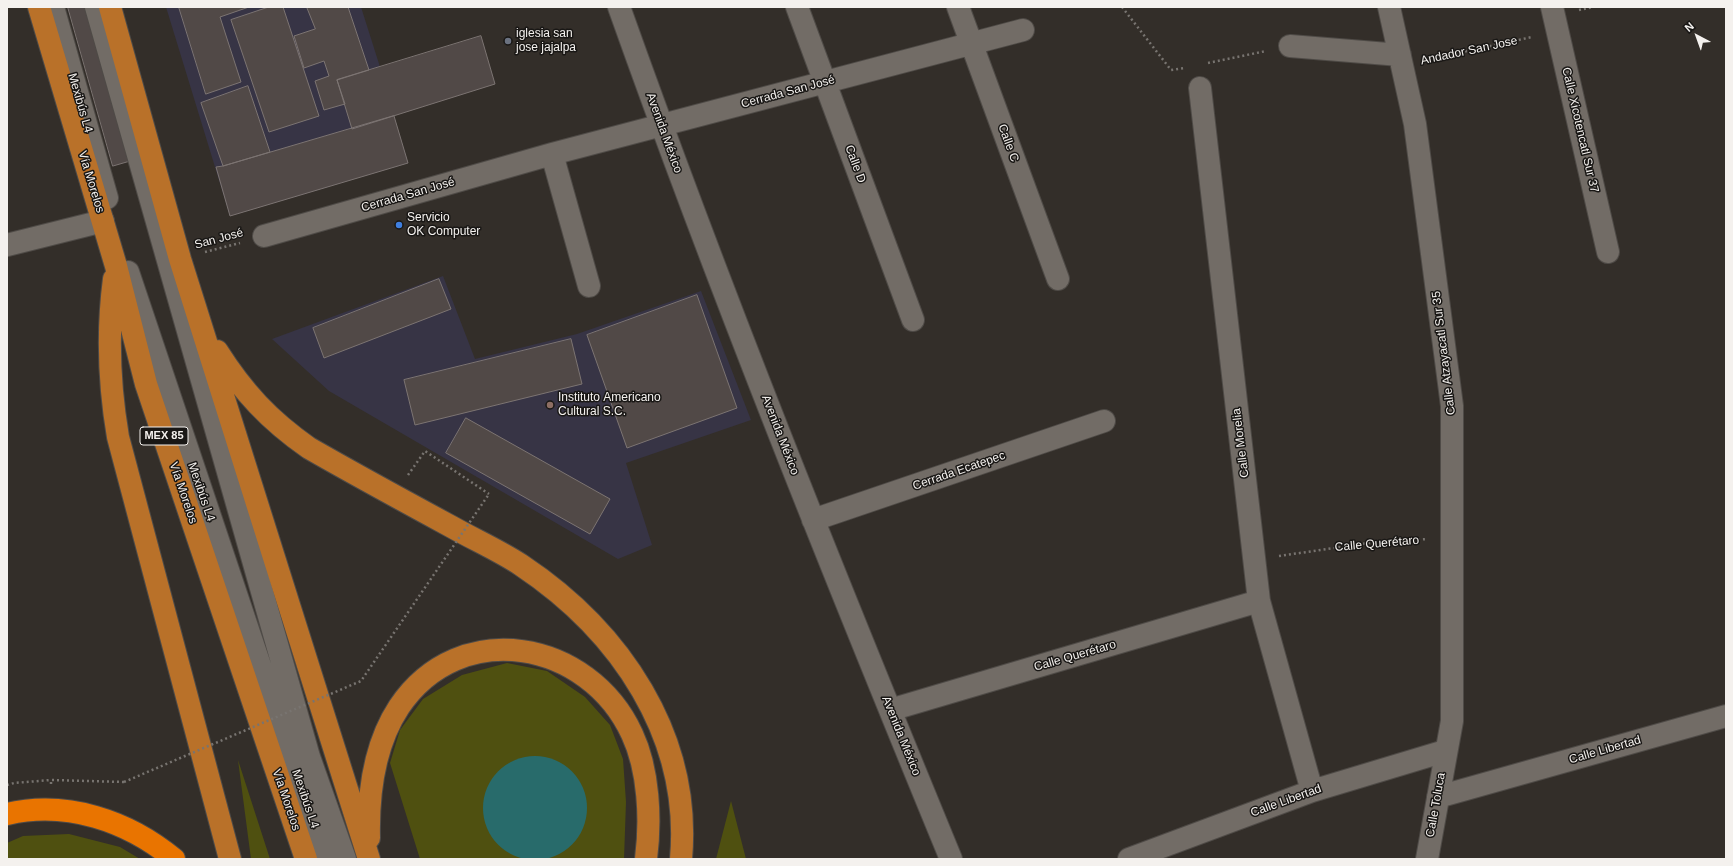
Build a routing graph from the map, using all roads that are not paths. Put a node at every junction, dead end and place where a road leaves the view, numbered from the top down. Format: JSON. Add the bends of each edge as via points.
{"nodes":[{"id":1,"x":39,"y":7,"type":"edge"},
{"id":2,"x":53,"y":7,"type":"edge"},
{"id":3,"x":96,"y":7,"type":"edge"},
{"id":4,"x":110,"y":7,"type":"edge"},
{"id":5,"x":619,"y":7,"type":"edge"},
{"id":6,"x":797,"y":7,"type":"edge"},
{"id":7,"x":958,"y":7,"type":"edge"},
{"id":8,"x":1389,"y":7,"type":"edge"},
{"id":9,"x":1554,"y":16,"type":"edge"},
{"id":10,"x":1023,"y":30,"type":"dead end"},
{"id":11,"x":972,"y":43,"type":"junction"},
{"id":12,"x":1290,"y":46,"type":"dead end"},
{"id":13,"x":1400,"y":55,"type":"junction"},
{"id":14,"x":825,"y":82,"type":"junction"},
{"id":15,"x":1200,"y":88,"type":"dead end"},
{"id":16,"x":661,"y":125,"type":"junction"},
{"id":17,"x":552,"y":154,"type":"junction"},
{"id":18,"x":103,"y":221,"type":"junction"},
{"id":19,"x":264,"y":236,"type":"road end"},
{"id":20,"x":7,"y":245,"type":"edge"},
{"id":21,"x":1608,"y":252,"type":"dead end"},
{"id":22,"x":116,"y":266,"type":"junction"},
{"id":23,"x":1058,"y":279,"type":"dead end"},
{"id":24,"x":589,"y":286,"type":"dead end"},
{"id":25,"x":913,"y":320,"type":"dead end"},
{"id":26,"x":202,"y":328,"type":"junction"},
{"id":27,"x":1104,"y":420,"type":"dead end"},
{"id":28,"x":814,"y":520,"type":"junction"},
{"id":29,"x":1259,"y":601,"type":"junction"},
{"id":30,"x":890,"y":710,"type":"junction"},
{"id":31,"x":1726,"y":716,"type":"edge"},
{"id":32,"x":1445,"y":751,"type":"junction"},
{"id":33,"x":1312,"y":791,"type":"junction"},
{"id":34,"x":1438,"y":797,"type":"junction"},
{"id":35,"x":7,"y":814,"type":"edge"},
{"id":36,"x":174,"y":859,"type":"edge"},
{"id":37,"x":230,"y":859,"type":"edge"},
{"id":38,"x":306,"y":859,"type":"edge"},
{"id":39,"x":325,"y":859,"type":"edge"},
{"id":40,"x":345,"y":859,"type":"edge"},
{"id":41,"x":370,"y":859,"type":"edge"},
{"id":42,"x":646,"y":859,"type":"edge"},
{"id":43,"x":681,"y":859,"type":"edge"},
{"id":44,"x":951,"y":859,"type":"edge"},
{"id":45,"x":1128,"y":859,"type":"edge"},
{"id":46,"x":1426,"y":859,"type":"edge"}],
"edges":[{"from":1,"to":18,"type":"main road","name":"Vía Morelos","number":"MEX 85"},
{"from":2,"to":39,"type":"street","name":"Mexibús L4","via":[[134,295]]},
{"from":3,"to":40,"type":"street","name":"Mexibús L4","via":[[309,757]]},
{"from":4,"to":26,"type":"main road","via":[[180,259]]},
{"from":5,"to":16,"type":"street","name":"Avenida México"},
{"from":6,"to":14,"type":"street","name":"Calle D"},
{"from":7,"to":11,"type":"street","name":"Calle C"},
{"from":8,"to":13,"type":"street","name":"Calle Atzayacatl Sur 35"},
{"from":9,"to":21,"type":"street","name":"Calle Xicotencatl Sur 37"},
{"from":10,"to":11,"type":"street","name":"Cerrada San José"},
{"from":11,"to":14,"type":"street","name":"Cerrada San José"},
{"from":11,"to":23,"type":"street","name":"Calle C"},
{"from":12,"to":13,"type":"street"},
{"from":13,"to":32,"type":"street","name":"Calle Atzayacatl Sur 35","via":[[1415,124],[1452,406],[1452,721]]},
{"from":14,"to":16,"type":"street","name":"Cerrada San José"},
{"from":14,"to":25,"type":"street","name":"Calle D"},
{"from":15,"to":29,"type":"street","name":"Calle Morelia"},
{"from":16,"to":17,"type":"street","name":"Cerrada San José"},
{"from":16,"to":28,"type":"street","name":"Avenida México"},
{"from":17,"to":19,"type":"street","name":"Cerrada San José"},
{"from":17,"to":24,"type":"street"},
{"from":18,"to":20,"type":"street"},
{"from":18,"to":22,"type":"main road","name":"Vía Morelos","number":"MEX 85"},
{"from":22,"to":37,"type":"main road","via":[[109,334],[110,382],[118,437]]},
{"from":22,"to":38,"type":"main road","name":"Vía Morelos","number":"MEX 85","via":[[146,384]]},
{"from":26,"to":41,"type":"main road"},
{"from":26,"to":43,"type":"main road","via":[[238,382],[259,408],[284,430],[309,448],[521,565],[556,592],[614,650],[637,680],[651,704],[671,757],[681,816]]},
{"from":27,"to":28,"type":"street","name":"Cerrada Ecatepec"},
{"from":28,"to":30,"type":"street","name":"Avenida México"},
{"from":29,"to":30,"type":"street","name":"Calle Querétaro"},
{"from":29,"to":33,"type":"street","name":"Calle Morelia"},
{"from":30,"to":44,"type":"street","name":"Avenida México"},
{"from":31,"to":34,"type":"street","name":"Calle Libertad"},
{"from":32,"to":33,"type":"street","name":"Calle Libertad"},
{"from":32,"to":34,"type":"street","name":"Calle Toluca"},
{"from":33,"to":45,"type":"street","name":"Calle Libertad"},
{"from":34,"to":46,"type":"street","name":"Calle Toluca"},
{"from":35,"to":36,"type":"highway","via":[[62,810],[89,815],[139,834]]},
{"from":41,"to":42,"type":"main road","via":[[371,788],[382,744],[399,707],[423,680],[438,669],[466,656],[505,649],[544,655],[580,672],[611,699],[623,716],[640,754],[646,785]]}]}
